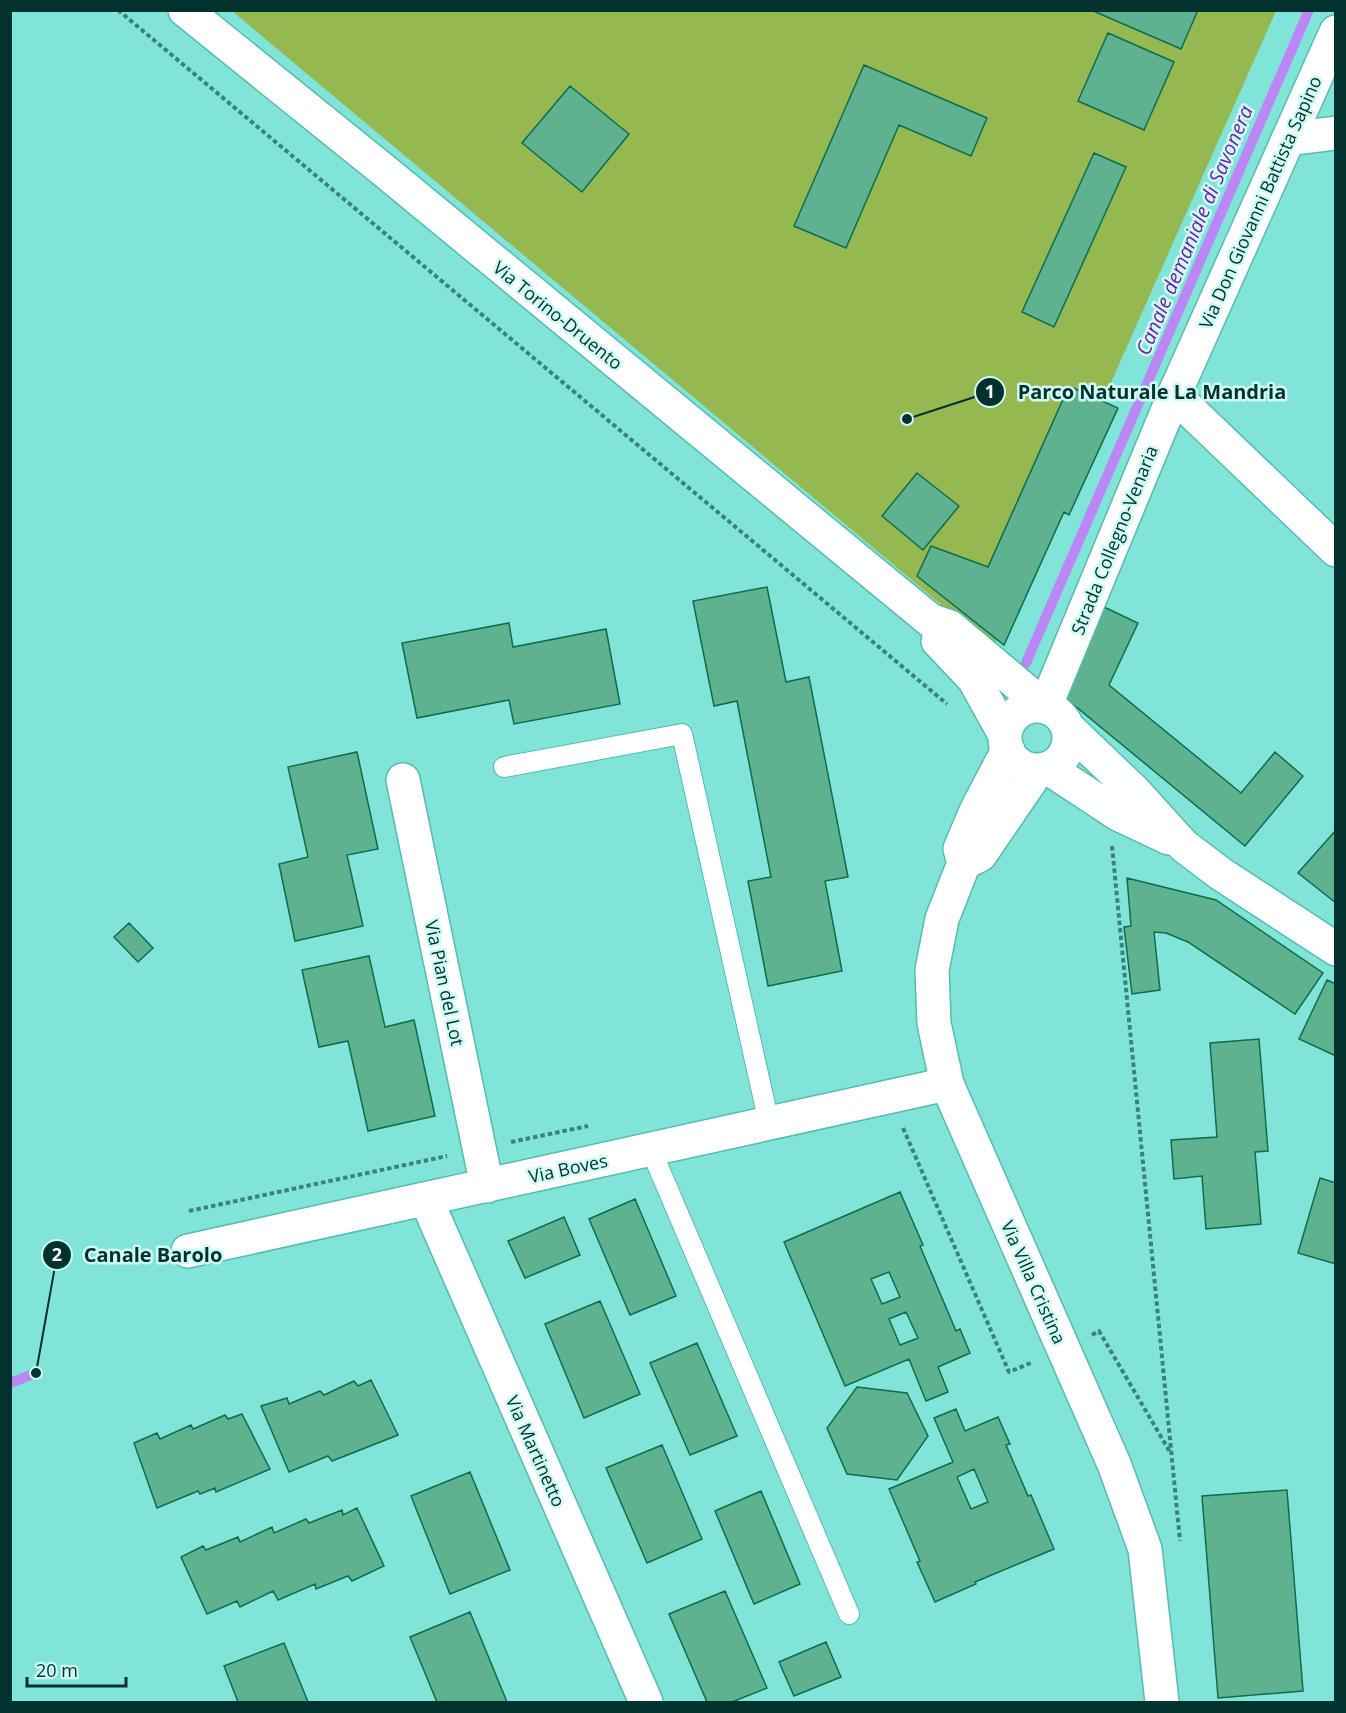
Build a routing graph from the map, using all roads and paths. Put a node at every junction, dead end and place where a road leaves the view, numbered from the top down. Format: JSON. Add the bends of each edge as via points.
{"nodes":[{"id":1,"x":118,"y":10,"type":"edge"},
{"id":2,"x":185,"y":10,"type":"edge"},
{"id":3,"x":1335,"y":32,"type":"edge"},
{"id":4,"x":1335,"y":133,"type":"edge"},
{"id":5,"x":1288,"y":139,"type":"junction"},
{"id":6,"x":1179,"y":384,"type":"junction"},
{"id":7,"x":1335,"y":550,"type":"edge"},
{"id":8,"x":930,"y":620,"type":"junction"},
{"id":9,"x":949,"y":705,"type":"dead end"},
{"id":10,"x":1056,"y":717,"type":"junction"},
{"id":11,"x":1006,"y":742,"type":"junction"},
{"id":12,"x":504,"y":767,"type":"dead end"},
{"id":13,"x":1043,"y":769,"type":"junction"},
{"id":14,"x":404,"y":780,"type":"dead end"},
{"id":15,"x":1118,"y":814,"type":"junction"},
{"id":16,"x":1184,"y":846,"type":"junction"},
{"id":17,"x":964,"y":863,"type":"junction"},
{"id":18,"x":1335,"y":949,"type":"edge"},
{"id":19,"x":947,"y":1084,"type":"junction"},
{"id":20,"x":597,"y":1124,"type":"dead end"},
{"id":21,"x":769,"y":1124,"type":"junction"},
{"id":22,"x":479,"y":1149,"type":"junction"},
{"id":23,"x":651,"y":1150,"type":"junction"},
{"id":24,"x":487,"y":1185,"type":"junction"},
{"id":25,"x":426,"y":1199,"type":"junction"},
{"id":26,"x":189,"y":1211,"type":"dead end"},
{"id":27,"x":188,"y":1251,"type":"dead end"},
{"id":28,"x":1172,"y":1455,"type":"dead end"},
{"id":29,"x":849,"y":1614,"type":"dead end"},
{"id":30,"x":646,"y":1702,"type":"edge"},
{"id":31,"x":1162,"y":1702,"type":"edge"}],
"edges":[{"from":1,"to":9,"type":"path"},
{"from":2,"to":8,"type":"street","name":"Via Torino-Druento"},
{"from":3,"to":5,"type":"street","name":"Via Don Giovanni Battista Sapino"},
{"from":4,"to":5,"type":"street"},
{"from":5,"to":6,"type":"street","name":"Via Don Giovanni Battista Sapino"},
{"from":6,"to":7,"type":"street"},
{"from":6,"to":10,"type":"street","name":"Strada Collegno-Venaria"},
{"from":8,"to":10,"type":"street","name":"Via Torino-Druento","via":[[950,627]]},
{"from":8,"to":11,"type":"street","name":"Via Torino-Druento","via":[[937,640],[974,679]]},
{"from":10,"to":11,"type":"street","via":[[1034,706],[1015,715],[1008,724]]},
{"from":10,"to":13,"type":"street","via":[[1069,737],[1068,747],[1064,756]]},
{"from":10,"to":16,"type":"street","name":"Via Torino-Druento","via":[[1135,792]]},
{"from":11,"to":13,"type":"street","via":[[1018,764]]},
{"from":11,"to":17,"type":"street","name":"Via Villa Cristina","via":[[960,849]]},
{"from":12,"to":21,"type":"lane","via":[[682,734]]},
{"from":13,"to":15,"type":"street","name":"Via Torino-Druento"},
{"from":13,"to":17,"type":"street","via":[[980,855]]},
{"from":14,"to":22,"type":"street","name":"Via Pian del Lot"},
{"from":15,"to":16,"type":"street","name":"Via Torino-Druento"},
{"from":15,"to":28,"type":"path","via":[[1110,825]]},
{"from":16,"to":18,"type":"street","name":"Via Torino-Druento"},
{"from":17,"to":19,"type":"street","name":"Via Villa Cristina","via":[[942,919],[932,970],[934,1023]]},
{"from":19,"to":21,"type":"street","name":"Via Boves"},
{"from":19,"to":31,"type":"street","name":"Via Villa Cristina","via":[[1110,1455],[1145,1549]]},
{"from":20,"to":22,"type":"path"},
{"from":21,"to":23,"type":"street","name":"Via Boves"},
{"from":22,"to":24,"type":"street","name":"Via Pian del Lot"},
{"from":22,"to":26,"type":"path"},
{"from":23,"to":24,"type":"street","name":"Via Boves"},
{"from":23,"to":29,"type":"lane"},
{"from":24,"to":25,"type":"street","name":"Via Boves"},
{"from":25,"to":27,"type":"street","name":"Via Boves"},
{"from":25,"to":30,"type":"street","name":"Via Martinetto"}]}
